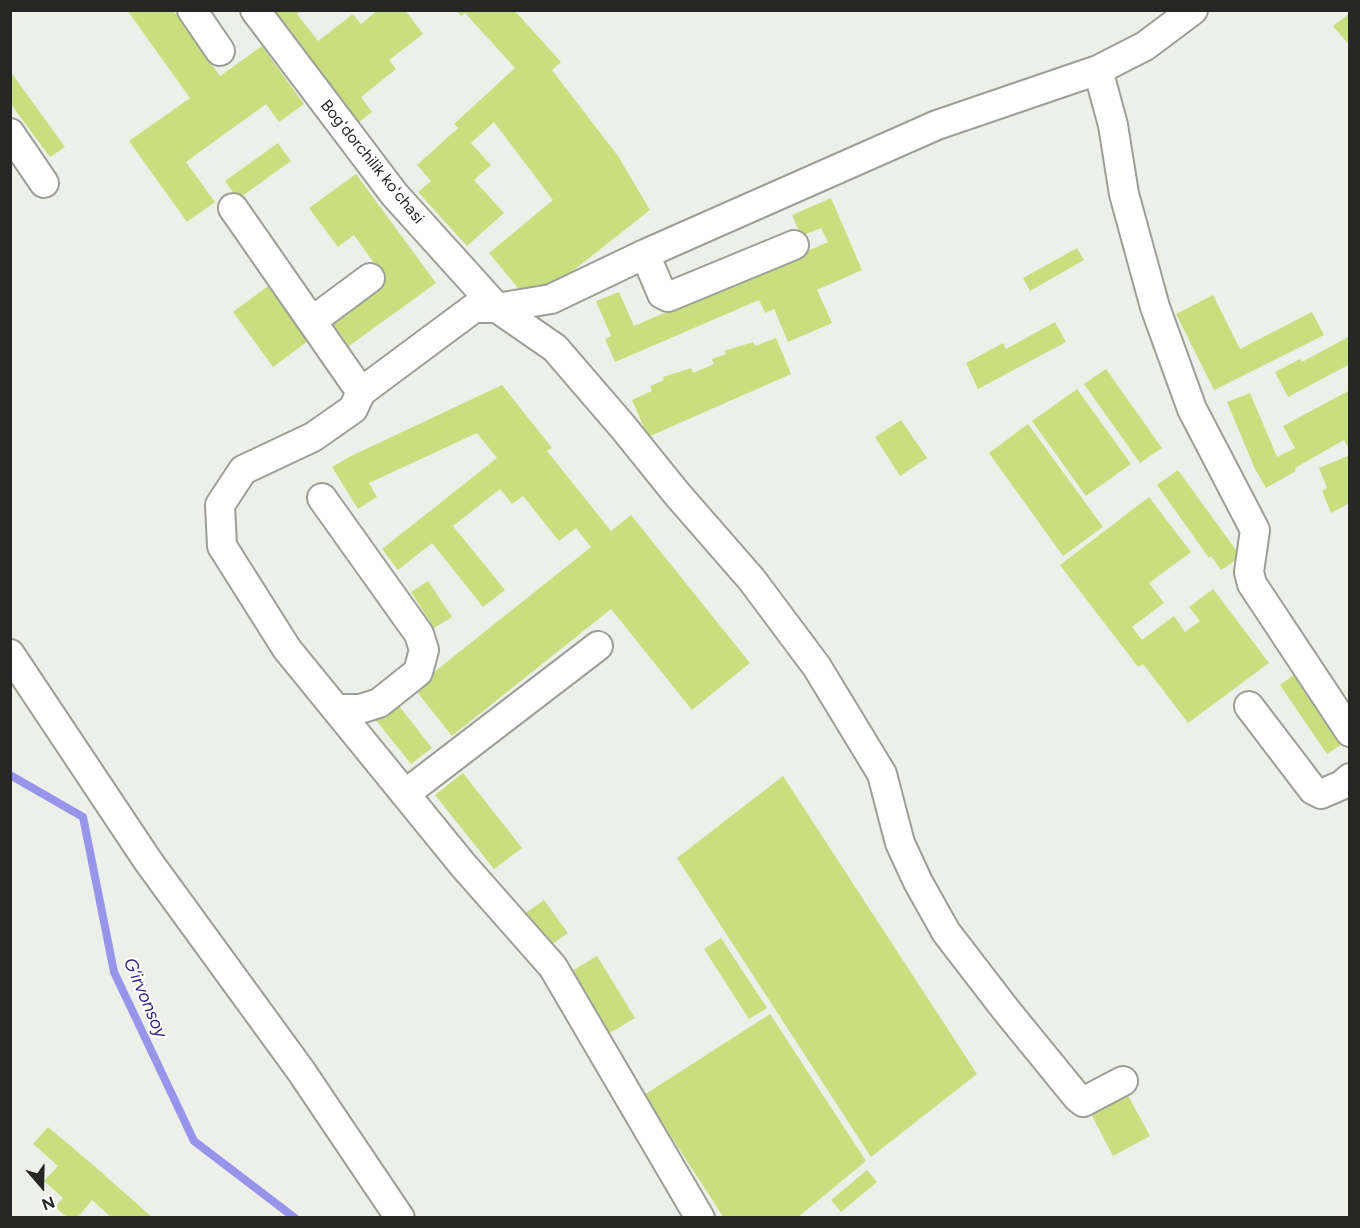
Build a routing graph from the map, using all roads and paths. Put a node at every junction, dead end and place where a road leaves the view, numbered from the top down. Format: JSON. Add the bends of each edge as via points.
{"nodes":[{"id":1,"x":192,"y":10,"type":"edge"},
{"id":2,"x":255,"y":10,"type":"edge"},
{"id":3,"x":1193,"y":10,"type":"edge"},
{"id":4,"x":220,"y":51,"type":"dead end"},
{"id":5,"x":1098,"y":70,"type":"junction"},
{"id":6,"x":10,"y":133,"type":"edge"},
{"id":7,"x":44,"y":183,"type":"dead end"},
{"id":8,"x":233,"y":208,"type":"dead end"},
{"id":9,"x":794,"y":245,"type":"dead end"},
{"id":10,"x":645,"y":254,"type":"junction"},
{"id":11,"x":370,"y":278,"type":"dead end"},
{"id":12,"x":497,"y":308,"type":"junction"},
{"id":13,"x":312,"y":321,"type":"junction"},
{"id":14,"x":361,"y":392,"type":"junction"},
{"id":15,"x":322,"y":498,"type":"dead end"},
{"id":16,"x":598,"y":646,"type":"dead end"},
{"id":17,"x":10,"y":654,"type":"edge"},
{"id":18,"x":1249,"y":706,"type":"dead end"},
{"id":19,"x":336,"y":709,"type":"junction"},
{"id":20,"x":1350,"y":732,"type":"edge"},
{"id":21,"x":1350,"y":778,"type":"edge"},
{"id":22,"x":405,"y":794,"type":"junction"},
{"id":23,"x":1123,"y":1080,"type":"dead end"},
{"id":24,"x":400,"y":1218,"type":"edge"},
{"id":25,"x":700,"y":1218,"type":"edge"}],
"edges":[{"from":1,"to":4,"type":"lane"},
{"from":2,"to":12,"type":"lane","name":"Bogʻdorchilik koʻchasi","via":[[394,194]]},
{"from":3,"to":5,"type":"lane","via":[[1145,46]]},
{"from":5,"to":10,"type":"lane","via":[[937,125]]},
{"from":5,"to":20,"type":"lane","via":[[1113,125],[1124,194],[1155,307],[1192,409],[1255,530],[1249,572],[1252,584]]},
{"from":6,"to":7,"type":"lane"},
{"from":8,"to":13,"type":"lane"},
{"from":9,"to":10,"type":"lane","via":[[668,297],[662,294]]},
{"from":10,"to":12,"type":"lane","via":[[551,299]]},
{"from":11,"to":13,"type":"lane"},
{"from":12,"to":14,"type":"lane","via":[[474,308]]},
{"from":12,"to":23,"type":"lane","name":"Bogʻdorchilik koʻchasi","via":[[555,348],[752,580],[817,667],[882,774],[900,843],[918,882],[946,932],[1006,1011],[1083,1102]]},
{"from":13,"to":14,"type":"lane"},
{"from":14,"to":19,"type":"lane","via":[[353,410],[313,437],[243,470],[220,505],[222,546],[287,649]]},
{"from":15,"to":19,"type":"lane","via":[[419,634],[424,650],[418,672],[379,703],[360,709]]},
{"from":16,"to":22,"type":"lane"},
{"from":17,"to":24,"type":"lane","via":[[148,861],[301,1071]]},
{"from":18,"to":21,"type":"lane","via":[[1313,790],[1321,794]]},
{"from":19,"to":22,"type":"lane"},
{"from":22,"to":25,"type":"lane","via":[[553,967]]}]}
